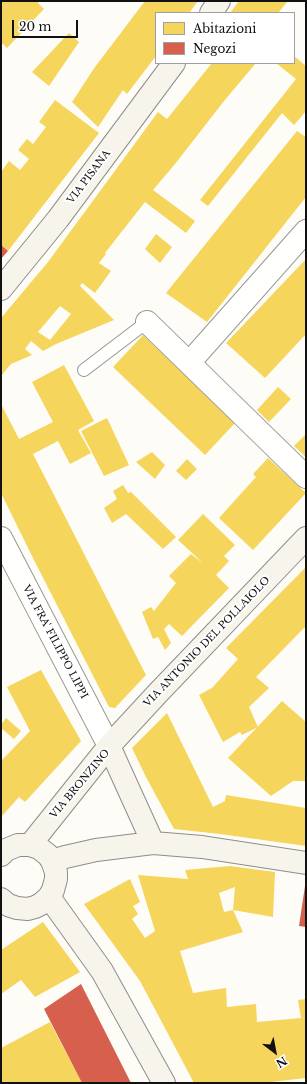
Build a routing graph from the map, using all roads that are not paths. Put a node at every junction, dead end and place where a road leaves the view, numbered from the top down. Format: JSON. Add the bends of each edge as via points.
{"nodes":[{"id":1,"x":220,"y":1,"type":"edge"},
{"id":2,"x":212,"y":12,"type":"edge"},
{"id":3,"x":173,"y":64,"type":"edge"},
{"id":4,"x":306,"y":231,"type":"edge"},
{"id":5,"x":1,"y":289,"type":"edge"},
{"id":6,"x":147,"y":322,"type":"joint"},
{"id":7,"x":190,"y":363,"type":"junction"},
{"id":8,"x":84,"y":370,"type":"dead end"},
{"id":9,"x":306,"y":477,"type":"edge"},
{"id":10,"x":306,"y":538,"type":"edge"},
{"id":11,"x":3,"y":546,"type":"edge"},
{"id":12,"x":109,"y":746,"type":"junction"},
{"id":13,"x":153,"y":843,"type":"junction"},
{"id":14,"x":30,"y":845,"type":"junction"},
{"id":15,"x":1,"y":855,"type":"edge"},
{"id":16,"x":52,"y":861,"type":"junction"},
{"id":17,"x":306,"y":863,"type":"edge"},
{"id":18,"x":50,"y":896,"type":"junction"},
{"id":19,"x":6,"y":908,"type":"edge"},
{"id":20,"x":164,"y":1083,"type":"edge"}],
"edges":[{"from":1,"to":2,"type":"street"},
{"from":3,"to":5,"type":"street","name":"VIA PISANA","via":[[58,219]]},
{"from":4,"to":7,"type":"street"},
{"from":6,"to":7,"type":"street"},
{"from":6,"to":8,"type":"lane"},
{"from":7,"to":9,"type":"street"},
{"from":10,"to":12,"type":"street","name":"VIA ANTONIO DEL POLLAIOLO"},
{"from":11,"to":12,"type":"street","name":"VIA FRA' FILIPPO LIPPI"},
{"from":12,"to":13,"type":"street","name":"VIA BRONZINO"},
{"from":12,"to":14,"type":"street","name":"VIA BRONZINO"},
{"from":13,"to":16,"type":"street","via":[[96,850]]},
{"from":13,"to":17,"type":"street","via":[[202,847]]},
{"from":14,"to":15,"type":"street","via":[[12,847]]},
{"from":14,"to":16,"type":"street","via":[[39,848]]},
{"from":16,"to":18,"type":"street","via":[[56,879]]},
{"from":18,"to":19,"type":"street","via":[[35,907]]},
{"from":18,"to":20,"type":"street","via":[[102,971]]}]}
